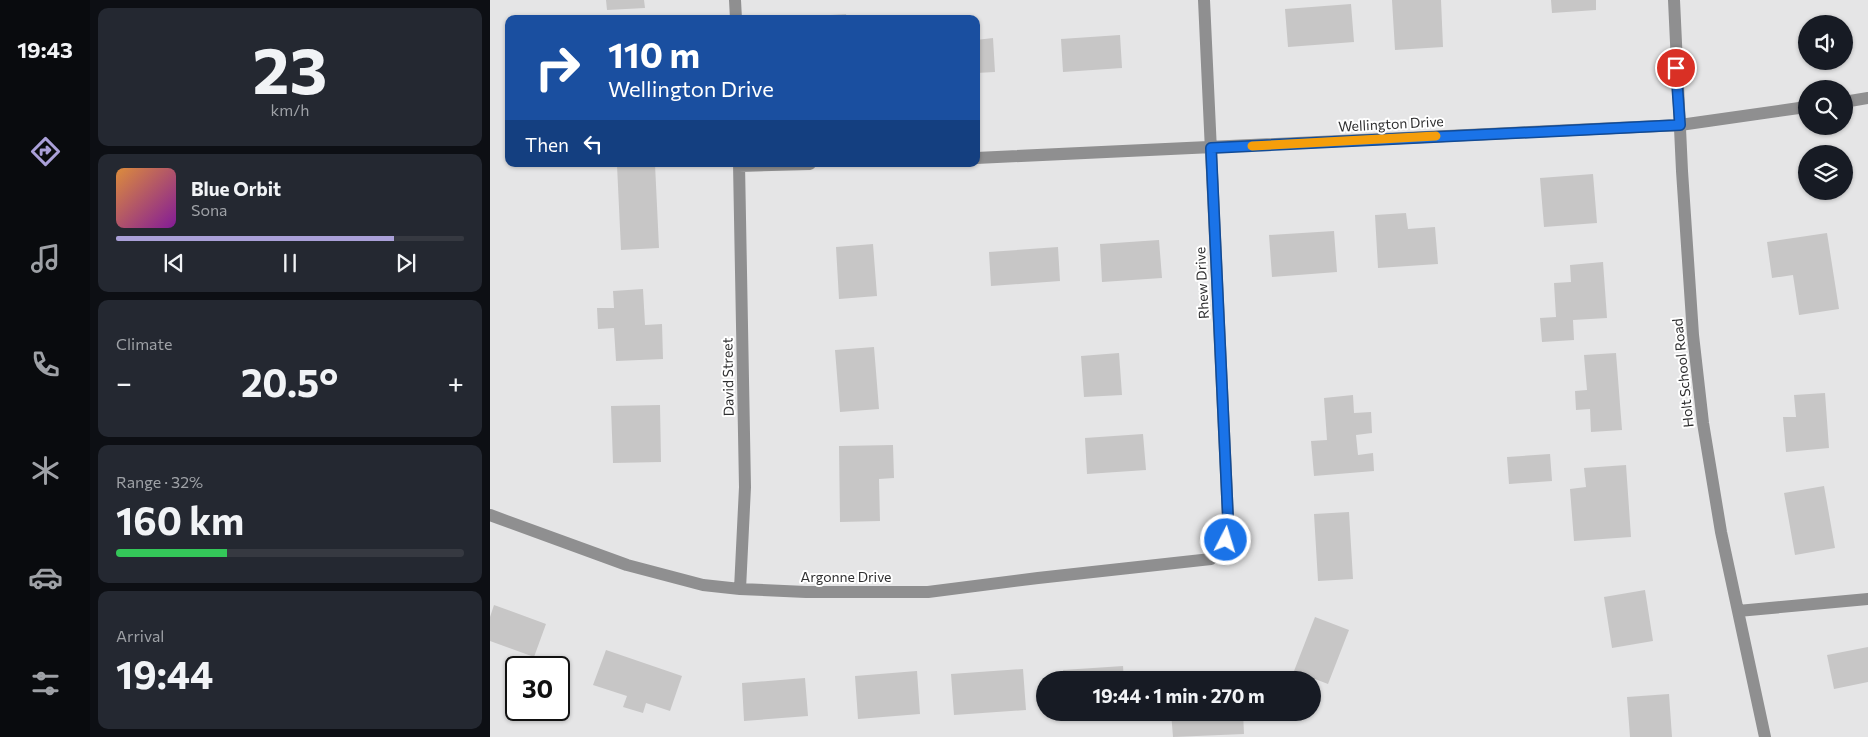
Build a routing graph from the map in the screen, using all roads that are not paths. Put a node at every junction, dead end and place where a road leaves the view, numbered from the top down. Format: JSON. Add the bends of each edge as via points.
{"nodes":[{"id":1,"x":735,"y":0,"type":"edge"},
{"id":2,"x":1204,"y":0,"type":"edge"},
{"id":3,"x":1674,"y":0,"type":"edge"},
{"id":4,"x":736,"y":15,"type":"edge"},
{"id":5,"x":1868,"y":98,"type":"edge"},
{"id":6,"x":1853,"y":100,"type":"edge"},
{"id":7,"x":1798,"y":108,"type":"edge"},
{"id":8,"x":1680,"y":125,"type":"junction"},
{"id":9,"x":1211,"y":148,"type":"junction"},
{"id":10,"x":980,"y":158,"type":"edge"},
{"id":11,"x":739,"y":167,"type":"edge"},
{"id":12,"x":490,"y":516,"type":"edge"},
{"id":13,"x":1211,"y":559,"type":"joint"},
{"id":14,"x":740,"y":589,"type":"junction"},
{"id":15,"x":1868,"y":599,"type":"edge"},
{"id":16,"x":1738,"y":611,"type":"junction"},
{"id":17,"x":1766,"y":737,"type":"edge"}],
"edges":[{"from":1,"to":4,"type":"street"},
{"from":2,"to":9,"type":"street","name":"Rhew Drive"},
{"from":3,"to":8,"type":"street","name":"Holt School Road"},
{"from":5,"to":6,"type":"street"},
{"from":7,"to":8,"type":"street","name":"Wellington Drive"},
{"from":8,"to":9,"type":"street","name":"Wellington Drive"},
{"from":8,"to":16,"type":"street","name":"Holt School Road","via":[[1692,326],[1703,423]]},
{"from":9,"to":10,"type":"street","name":"Wellington Drive"},
{"from":9,"to":13,"type":"street","name":"Rhew Drive","via":[[1228,518],[1226,540]]},
{"from":11,"to":14,"type":"street","name":"David Street","via":[[745,487]]},
{"from":12,"to":14,"type":"street","name":"Argonne Drive","via":[[627,565],[703,585]]},
{"from":13,"to":14,"type":"street","name":"Argonne Drive","via":[[928,592]]},
{"from":15,"to":16,"type":"street"},
{"from":16,"to":17,"type":"street","name":"Holt School Road"}]}
